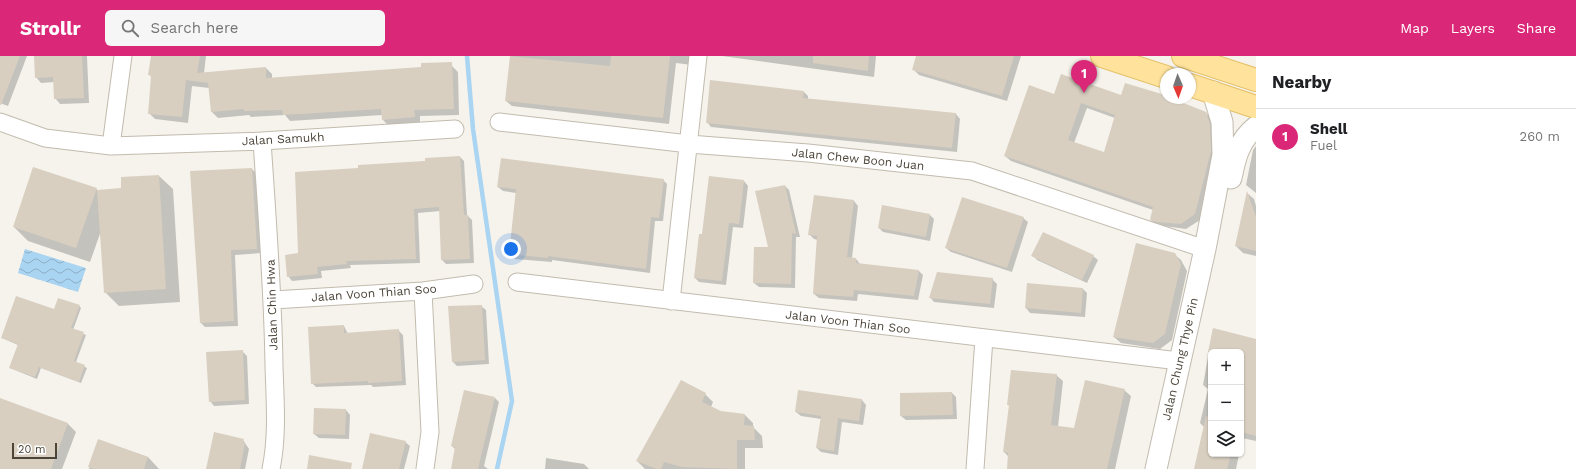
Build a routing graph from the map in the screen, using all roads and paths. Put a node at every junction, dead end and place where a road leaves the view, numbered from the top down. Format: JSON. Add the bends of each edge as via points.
{"nodes":[{"id":1,"x":123,"y":56,"type":"edge"},
{"id":2,"x":698,"y":56,"type":"edge"},
{"id":3,"x":1102,"y":56,"type":"edge"},
{"id":4,"x":1183,"y":56,"type":"edge"},
{"id":5,"x":1160,"y":75,"type":"edge"},
{"id":6,"x":1256,"y":80,"type":"edge"},
{"id":7,"x":1196,"y":87,"type":"edge"},
{"id":8,"x":1213,"y":92,"type":"junction"},
{"id":9,"x":1256,"y":107,"type":"edge"},
{"id":10,"x":0,"y":122,"type":"edge"},
{"id":11,"x":499,"y":122,"type":"dead end"},
{"id":12,"x":1256,"y":127,"type":"edge"},
{"id":13,"x":455,"y":129,"type":"dead end"},
{"id":14,"x":262,"y":141,"type":"junction"},
{"id":15,"x":688,"y":144,"type":"junction"},
{"id":16,"x":112,"y":146,"type":"junction"},
{"id":17,"x":1205,"y":249,"type":"junction"},
{"id":18,"x":517,"y":282,"type":"dead end"},
{"id":19,"x":474,"y":284,"type":"dead end"},
{"id":20,"x":423,"y":292,"type":"junction"},
{"id":21,"x":273,"y":300,"type":"junction"},
{"id":22,"x":671,"y":301,"type":"junction"},
{"id":23,"x":984,"y":338,"type":"junction"},
{"id":24,"x":1178,"y":361,"type":"junction"},
{"id":25,"x":271,"y":469,"type":"edge"},
{"id":26,"x":425,"y":469,"type":"edge"},
{"id":27,"x":975,"y":469,"type":"edge"},
{"id":28,"x":1156,"y":469,"type":"edge"}],
"edges":[{"from":1,"to":16,"type":"street"},
{"from":2,"to":15,"type":"street"},
{"from":3,"to":5,"type":"main road"},
{"from":4,"to":6,"type":"main road"},
{"from":7,"to":8,"type":"main road"},
{"from":8,"to":9,"type":"main road"},
{"from":8,"to":17,"type":"street","name":"Jalan Chung Thye Pin","via":[[1222,122],[1223,155]]},
{"from":10,"to":16,"type":"street","name":"Jalan Samukh","via":[[45,138]]},
{"from":11,"to":15,"type":"street","name":"Jalan Chew Boon Juan"},
{"from":12,"to":17,"type":"street","name":"Jalan Chung Thye Pin","via":[[1240,144],[1222,220]]},
{"from":13,"to":14,"type":"street","name":"Jalan Samukh"},
{"from":14,"to":16,"type":"street","name":"Jalan Samukh"},
{"from":14,"to":21,"type":"street","name":"Jalan Chin Hwa"},
{"from":15,"to":17,"type":"street","name":"Jalan Chew Boon Juan","via":[[972,171]]},
{"from":15,"to":22,"type":"street"},
{"from":17,"to":24,"type":"street","name":"Jalan Chung Thye Pin"},
{"from":18,"to":22,"type":"street","name":"Jalan Voon Thian Soo"},
{"from":19,"to":20,"type":"street","name":"Jalan Voon Thian Soo"},
{"from":20,"to":21,"type":"street","name":"Jalan Voon Thian Soo"},
{"from":20,"to":26,"type":"street","via":[[430,432]]},
{"from":21,"to":25,"type":"street","name":"Jalan Chin Hwa","via":[[275,418]]},
{"from":22,"to":23,"type":"street","name":"Jalan Voon Thian Soo"},
{"from":23,"to":24,"type":"street","name":"Jalan Voon Thian Soo"},
{"from":23,"to":27,"type":"street"},
{"from":24,"to":28,"type":"street","name":"Jalan Chung Thye Pin"}]}
